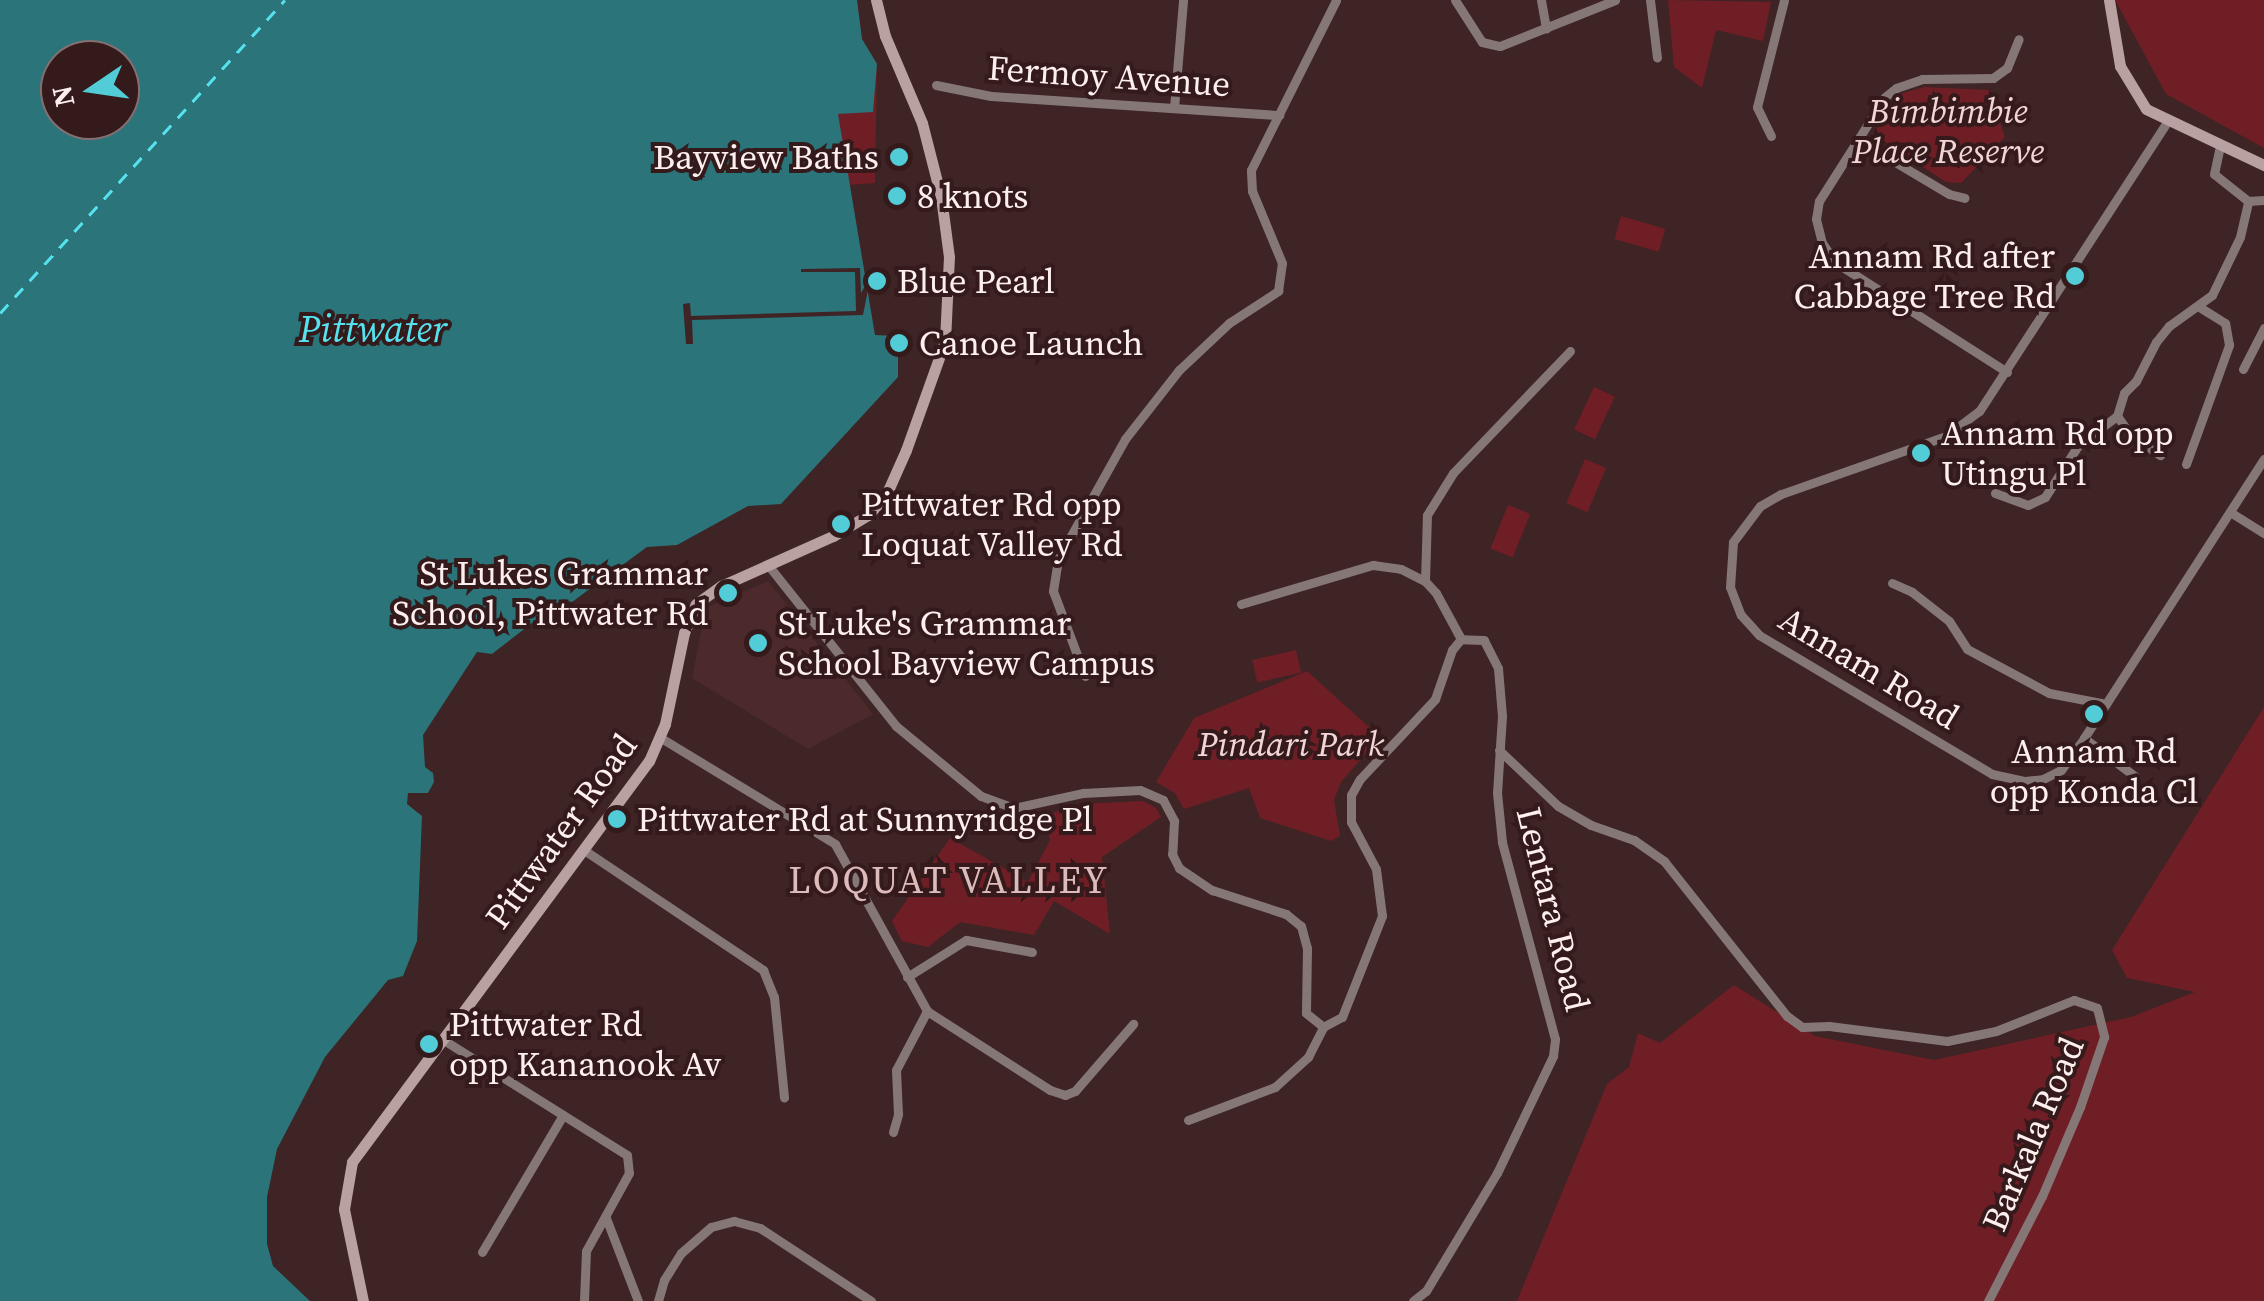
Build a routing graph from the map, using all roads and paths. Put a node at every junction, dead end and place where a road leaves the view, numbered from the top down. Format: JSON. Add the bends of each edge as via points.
{"nodes":[{"id":1,"x":876,"y":0,"type":"edge"},
{"id":2,"x":1183,"y":0,"type":"edge"},
{"id":3,"x":1336,"y":0,"type":"edge"},
{"id":4,"x":1455,"y":0,"type":"edge"},
{"id":5,"x":1541,"y":0,"type":"edge"},
{"id":6,"x":1615,"y":0,"type":"edge"},
{"id":7,"x":1650,"y":0,"type":"edge"},
{"id":8,"x":1784,"y":0,"type":"edge"},
{"id":9,"x":2109,"y":0,"type":"edge"},
{"id":10,"x":1546,"y":29,"type":"junction"},
{"id":11,"x":2019,"y":39,"type":"dead end"},
{"id":12,"x":1658,"y":58,"type":"dead end"},
{"id":13,"x":936,"y":85,"type":"dead end"},
{"id":14,"x":1174,"y":108,"type":"junction"},
{"id":15,"x":1279,"y":115,"type":"junction"},
{"id":16,"x":2166,"y":122,"type":"junction"},
{"id":17,"x":1771,"y":136,"type":"dead end"},
{"id":18,"x":1858,"y":140,"type":"junction"},
{"id":19,"x":2220,"y":146,"type":"junction"},
{"id":20,"x":2264,"y":165,"type":"edge"},
{"id":21,"x":1965,"y":198,"type":"dead end"},
{"id":22,"x":2264,"y":200,"type":"edge"},
{"id":23,"x":2248,"y":201,"type":"junction"},
{"id":24,"x":2199,"y":307,"type":"junction"},
{"id":25,"x":2264,"y":328,"type":"edge"},
{"id":26,"x":1570,"y":352,"type":"dead end"},
{"id":27,"x":2243,"y":369,"type":"dead end"},
{"id":28,"x":2007,"y":372,"type":"junction"},
{"id":29,"x":2117,"y":416,"type":"junction"},
{"id":30,"x":2160,"y":455,"type":"dead end"},
{"id":31,"x":2264,"y":459,"type":"edge"},
{"id":32,"x":2186,"y":464,"type":"dead end"},
{"id":33,"x":1994,"y":493,"type":"dead end"},
{"id":34,"x":2230,"y":512,"type":"junction"},
{"id":35,"x":2264,"y":533,"type":"edge"},
{"id":36,"x":768,"y":564,"type":"junction"},
{"id":37,"x":1425,"y":581,"type":"junction"},
{"id":38,"x":1892,"y":584,"type":"dead end"},
{"id":39,"x":1241,"y":604,"type":"dead end"},
{"id":40,"x":1461,"y":639,"type":"junction"},
{"id":41,"x":1085,"y":676,"type":"dead end"},
{"id":42,"x":2106,"y":704,"type":"junction"},
{"id":43,"x":661,"y":738,"type":"junction"},
{"id":44,"x":2084,"y":738,"type":"junction"},
{"id":45,"x":1499,"y":750,"type":"junction"},
{"id":46,"x":2136,"y":777,"type":"dead end"},
{"id":47,"x":584,"y":850,"type":"junction"},
{"id":48,"x":1032,"y":952,"type":"dead end"},
{"id":49,"x":907,"y":977,"type":"junction"},
{"id":50,"x":926,"y":1011,"type":"junction"},
{"id":51,"x":1134,"y":1024,"type":"dead end"},
{"id":52,"x":1322,"y":1027,"type":"junction"},
{"id":53,"x":442,"y":1038,"type":"junction"},
{"id":54,"x":784,"y":1098,"type":"dead end"},
{"id":55,"x":563,"y":1115,"type":"junction"},
{"id":56,"x":1188,"y":1120,"type":"dead end"},
{"id":57,"x":893,"y":1132,"type":"dead end"},
{"id":58,"x":606,"y":1218,"type":"junction"},
{"id":59,"x":482,"y":1252,"type":"dead end"},
{"id":60,"x":362,"y":1301,"type":"edge"},
{"id":61,"x":584,"y":1301,"type":"edge"},
{"id":62,"x":638,"y":1301,"type":"edge"},
{"id":63,"x":658,"y":1301,"type":"edge"},
{"id":64,"x":872,"y":1301,"type":"edge"},
{"id":65,"x":1414,"y":1301,"type":"edge"},
{"id":66,"x":1988,"y":1301,"type":"edge"}],
"edges":[{"from":1,"to":36,"type":"main road","name":"Pittwater Road","via":[[884,36],[922,122],[941,197],[949,268],[944,341],[886,495],[857,523]]},
{"from":2,"to":14,"type":"street"},
{"from":3,"to":15,"type":"street"},
{"from":4,"to":10,"type":"street","via":[[1482,42],[1500,46]]},
{"from":5,"to":10,"type":"street"},
{"from":6,"to":10,"type":"street"},
{"from":7,"to":12,"type":"street"},
{"from":8,"to":17,"type":"street","via":[[1757,108]]},
{"from":9,"to":16,"type":"main road","via":[[2130,89]]},
{"from":11,"to":18,"type":"street","via":[[2006,68],[1993,78],[1922,78],[1896,88]]},
{"from":13,"to":14,"type":"street","name":"Fermoy Avenue","via":[[964,93]]},
{"from":14,"to":15,"type":"street","name":"Fermoy Avenue"},
{"from":15,"to":41,"type":"street","via":[[1251,170],[1252,191],[1282,263],[1278,290],[1229,322],[1180,370],[1125,440],[1058,559],[1053,591]]},
{"from":16,"to":19,"type":"main road"},
{"from":16,"to":28,"type":"street","name":"Annam Road"},
{"from":18,"to":21,"type":"street"},
{"from":18,"to":28,"type":"street","via":[[1819,201],[1822,244],[1835,262]]},
{"from":19,"to":20,"type":"main road"},
{"from":19,"to":23,"type":"street","via":[[2214,174]]},
{"from":22,"to":23,"type":"street"},
{"from":23,"to":24,"type":"street","via":[[2233,252]]},
{"from":24,"to":29,"type":"street","via":[[2156,342]]},
{"from":24,"to":32,"type":"street","via":[[2225,323],[2228,345]]},
{"from":25,"to":27,"type":"street"},
{"from":26,"to":37,"type":"street","via":[[1438,491],[1424,541]]},
{"from":28,"to":44,"type":"street","name":"Annam Road","via":[[1979,411],[1946,436],[1760,506],[1733,542],[1730,587],[1741,615],[1759,635],[1992,774],[2024,782],[2054,775]]},
{"from":29,"to":30,"type":"street"},
{"from":29,"to":33,"type":"street","via":[[2079,444],[2045,497],[2028,505]]},
{"from":31,"to":34,"type":"street","name":"Annam Road"},
{"from":34,"to":35,"type":"street"},
{"from":34,"to":42,"type":"street","name":"Annam Road"},
{"from":36,"to":43,"type":"main road","name":"Pittwater Road","via":[[696,604]]},
{"from":36,"to":52,"type":"street","via":[[896,726],[980,796],[1014,808],[1083,793],[1140,790],[1162,800],[1174,821],[1172,854],[1179,868],[1212,890],[1286,914],[1301,926],[1306,1013]]},
{"from":37,"to":39,"type":"street","via":[[1373,565]]},
{"from":37,"to":40,"type":"street"},
{"from":38,"to":42,"type":"street","via":[[1949,620],[1967,649],[2048,693]]},
{"from":40,"to":45,"type":"street","name":"Lentara Road","via":[[1484,640],[1495,656],[1502,698]]},
{"from":40,"to":52,"type":"street","via":[[1435,699],[1351,795],[1351,822],[1376,869],[1382,916],[1342,1017]]},
{"from":42,"to":44,"type":"street","name":"Annam Road"},
{"from":43,"to":47,"type":"main road","name":"Pittwater Road"},
{"from":43,"to":49,"type":"street","via":[[834,844]]},
{"from":44,"to":46,"type":"street"},
{"from":45,"to":65,"type":"street","name":"Lentara Road","via":[[1502,842],[1554,1022],[1553,1056],[1498,1174]]},
{"from":45,"to":66,"type":"street","name":"Barkala Road","via":[[1558,806],[1664,861],[1786,1016],[1808,1028],[1947,1042],[1996,1032],[2074,1000],[2101,1013],[2104,1036],[2080,1107]]},
{"from":47,"to":53,"type":"main road","name":"Pittwater Road"},
{"from":47,"to":54,"type":"street","via":[[763,970],[774,997]]},
{"from":48,"to":49,"type":"street","via":[[966,940]]},
{"from":49,"to":50,"type":"street"},
{"from":50,"to":51,"type":"street","via":[[1066,1095],[1076,1092]]},
{"from":50,"to":57,"type":"street","via":[[896,1070]]},
{"from":52,"to":56,"type":"street","via":[[1308,1057],[1275,1088]]},
{"from":53,"to":55,"type":"street"},
{"from":53,"to":60,"type":"main road","name":"Pittwater Road","via":[[365,1140],[346,1184],[345,1226]]},
{"from":55,"to":58,"type":"street","via":[[629,1159]]},
{"from":55,"to":59,"type":"street"},
{"from":58,"to":61,"type":"street","via":[[586,1251]]},
{"from":58,"to":62,"type":"street"},
{"from":63,"to":64,"type":"street","via":[[681,1253],[710,1228],[734,1221],[760,1228]]}]}
